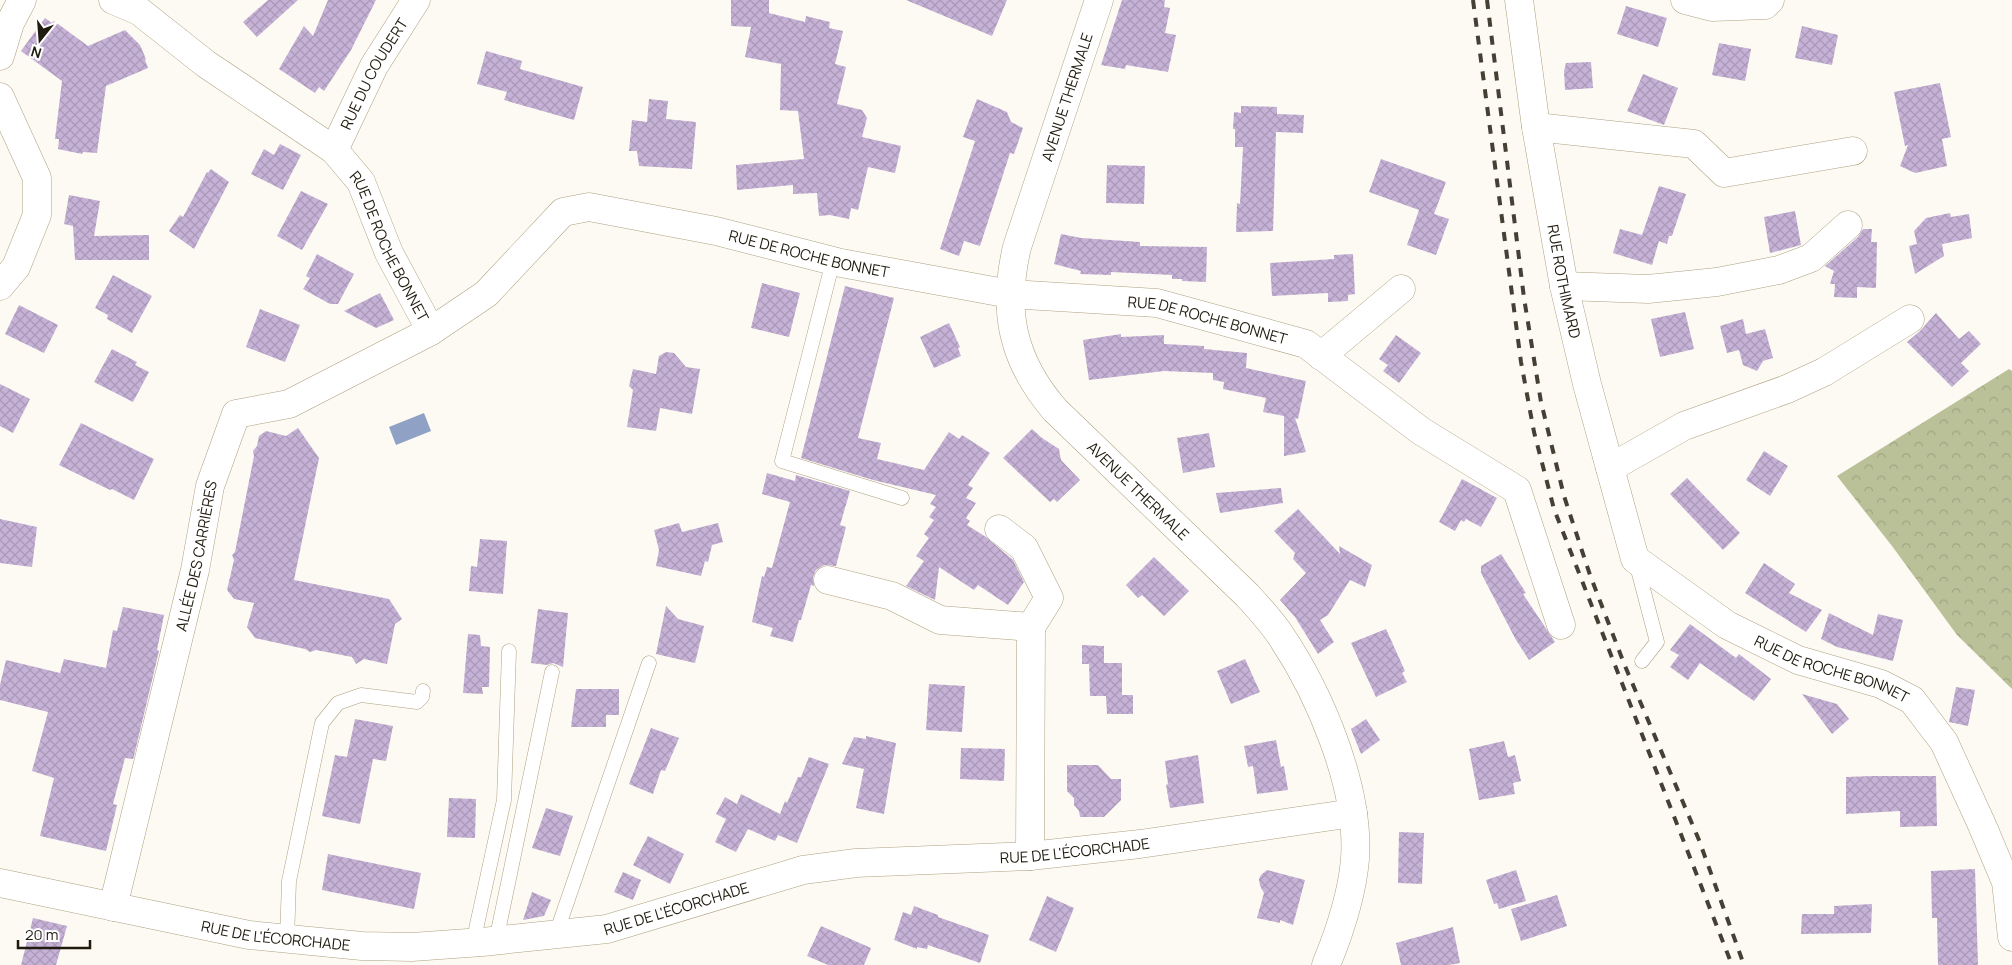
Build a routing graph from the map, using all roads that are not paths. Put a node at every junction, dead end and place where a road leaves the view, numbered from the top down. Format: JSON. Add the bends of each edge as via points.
{"nodes":[{"id":1,"x":22,"y":0,"type":"edge"},
{"id":2,"x":113,"y":0,"type":"edge"},
{"id":3,"x":416,"y":0,"type":"edge"},
{"id":4,"x":1099,"y":0,"type":"edge"},
{"id":5,"x":1519,"y":0,"type":"edge"},
{"id":6,"x":1684,"y":0,"type":"edge"},
{"id":7,"x":1770,"y":0,"type":"edge"},
{"id":8,"x":0,"y":56,"type":"edge"},
{"id":9,"x":0,"y":97,"type":"edge"},
{"id":10,"x":1536,"y":127,"type":"junction"},
{"id":11,"x":334,"y":150,"type":"junction"},
{"id":12,"x":1853,"y":151,"type":"dead end"},
{"id":13,"x":1848,"y":225,"type":"dead end"},
{"id":14,"x":833,"y":261,"type":"junction"},
{"id":15,"x":0,"y":286,"type":"edge"},
{"id":16,"x":1564,"y":286,"type":"junction"},
{"id":17,"x":1401,"y":289,"type":"dead end"},
{"id":18,"x":1010,"y":294,"type":"junction"},
{"id":19,"x":1910,"y":320,"type":"dead end"},
{"id":20,"x":431,"y":331,"type":"junction"},
{"id":21,"x":1321,"y":356,"type":"junction"},
{"id":22,"x":1610,"y":468,"type":"junction"},
{"id":23,"x":902,"y":498,"type":"dead end"},
{"id":24,"x":999,"y":529,"type":"dead end"},
{"id":25,"x":1635,"y":558,"type":"junction"},
{"id":26,"x":828,"y":580,"type":"dead end"},
{"id":27,"x":1561,"y":625,"type":"dead end"},
{"id":28,"x":1031,"y":627,"type":"junction"},
{"id":29,"x":510,"y":651,"type":"dead end"},
{"id":30,"x":1642,"y":661,"type":"dead end"},
{"id":31,"x":649,"y":663,"type":"dead end"},
{"id":32,"x":552,"y":672,"type":"dead end"},
{"id":33,"x":423,"y":691,"type":"dead end"},
{"id":34,"x":1353,"y":813,"type":"junction"},
{"id":35,"x":1030,"y":856,"type":"junction"},
{"id":36,"x":0,"y":883,"type":"edge"},
{"id":37,"x":112,"y":907,"type":"junction"},
{"id":38,"x":556,"y":934,"type":"junction"},
{"id":39,"x":2012,"y":937,"type":"edge"},
{"id":40,"x":287,"y":939,"type":"junction"},
{"id":41,"x":484,"y":942,"type":"junction"},
{"id":42,"x":1326,"y":965,"type":"edge"}],
"edges":[{"from":1,"to":8,"type":"street","via":[[10,23]]},
{"from":2,"to":11,"type":"street","name":"RUE DE ROCHE BONNET","via":[[139,11],[206,64]]},
{"from":3,"to":11,"type":"street","name":"RUE DU COUDERT","via":[[374,66]]},
{"from":4,"to":18,"type":"street","name":"AVENUE THERMALE","via":[[1017,247]]},
{"from":5,"to":10,"type":"street","name":"RUE ROTHIMARD"},
{"from":6,"to":7,"type":"street","via":[[1712,7],[1764,5]]},
{"from":9,"to":15,"type":"street","via":[[37,178],[37,215],[16,267]]},
{"from":10,"to":12,"type":"street","via":[[1694,144],[1724,173]]},
{"from":10,"to":16,"type":"street","name":"RUE ROTHIMARD"},
{"from":11,"to":20,"type":"street","name":"RUE DE ROCHE BONNET","via":[[361,182],[389,253]]},
{"from":13,"to":16,"type":"street","via":[[1810,258],[1779,270],[1717,282],[1648,288]]},
{"from":14,"to":18,"type":"street","name":"RUE DE ROCHE BONNET"},
{"from":14,"to":20,"type":"street","name":"RUE DE ROCHE BONNET","via":[[716,231],[589,207],[563,212],[486,294]]},
{"from":14,"to":23,"type":"lane","via":[[782,461]]},
{"from":16,"to":22,"type":"street","name":"RUE ROTHIMARD"},
{"from":17,"to":21,"type":"street"},
{"from":18,"to":21,"type":"street","name":"RUE DE ROCHE BONNET","via":[[1157,303],[1306,344]]},
{"from":18,"to":34,"type":"street","name":"AVENUE THERMALE","via":[[1019,353],[1042,394],[1247,595],[1280,635],[1328,729]]},
{"from":19,"to":22,"type":"street","via":[[1824,372],[1787,389],[1684,426]]},
{"from":20,"to":37,"type":"street","name":"ALLÉE DES CARRIÈRES","via":[[289,404],[236,414],[210,486],[195,570]]},
{"from":21,"to":27,"type":"street","name":"RUE DE ROCHE BONNET","via":[[1421,431],[1518,490]]},
{"from":22,"to":25,"type":"street","name":"RUE ROTHIMARD"},
{"from":24,"to":28,"type":"street","via":[[1024,548],[1049,598]]},
{"from":25,"to":30,"type":"lane","via":[[1657,642]]},
{"from":25,"to":39,"type":"street","name":"RUE DE ROCHE BONNET","via":[[1736,629],[1798,660],[1881,684],[1912,700],[1944,742],[1982,825],[2006,882]]},
{"from":26,"to":28,"type":"street","via":[[892,596],[940,620]]},
{"from":28,"to":35,"type":"street"},
{"from":29,"to":41,"type":"lane","via":[[504,800]]},
{"from":31,"to":38,"type":"lane"},
{"from":32,"to":41,"type":"lane"},
{"from":33,"to":40,"type":"lane","via":[[417,702],[361,694],[338,703],[322,723],[289,881]]},
{"from":34,"to":35,"type":"street","name":"RUE DE L'ÉCORCHADE","via":[[1140,844]]},
{"from":34,"to":42,"type":"street","name":"AVENUE THERMALE","via":[[1355,858],[1352,880]]},
{"from":35,"to":38,"type":"street","name":"RUE DE L'ÉCORCHADE","via":[[856,863],[803,870],[607,929]]},
{"from":36,"to":37,"type":"street","name":"RUE DE L'ÉCORCHADE"},
{"from":37,"to":40,"type":"street","name":"RUE DE L'ÉCORCHADE","via":[[249,935]]},
{"from":38,"to":41,"type":"street","name":"RUE DE L'ÉCORCHADE"},
{"from":40,"to":41,"type":"street","name":"RUE DE L'ÉCORCHADE","via":[[412,947]]}]}
